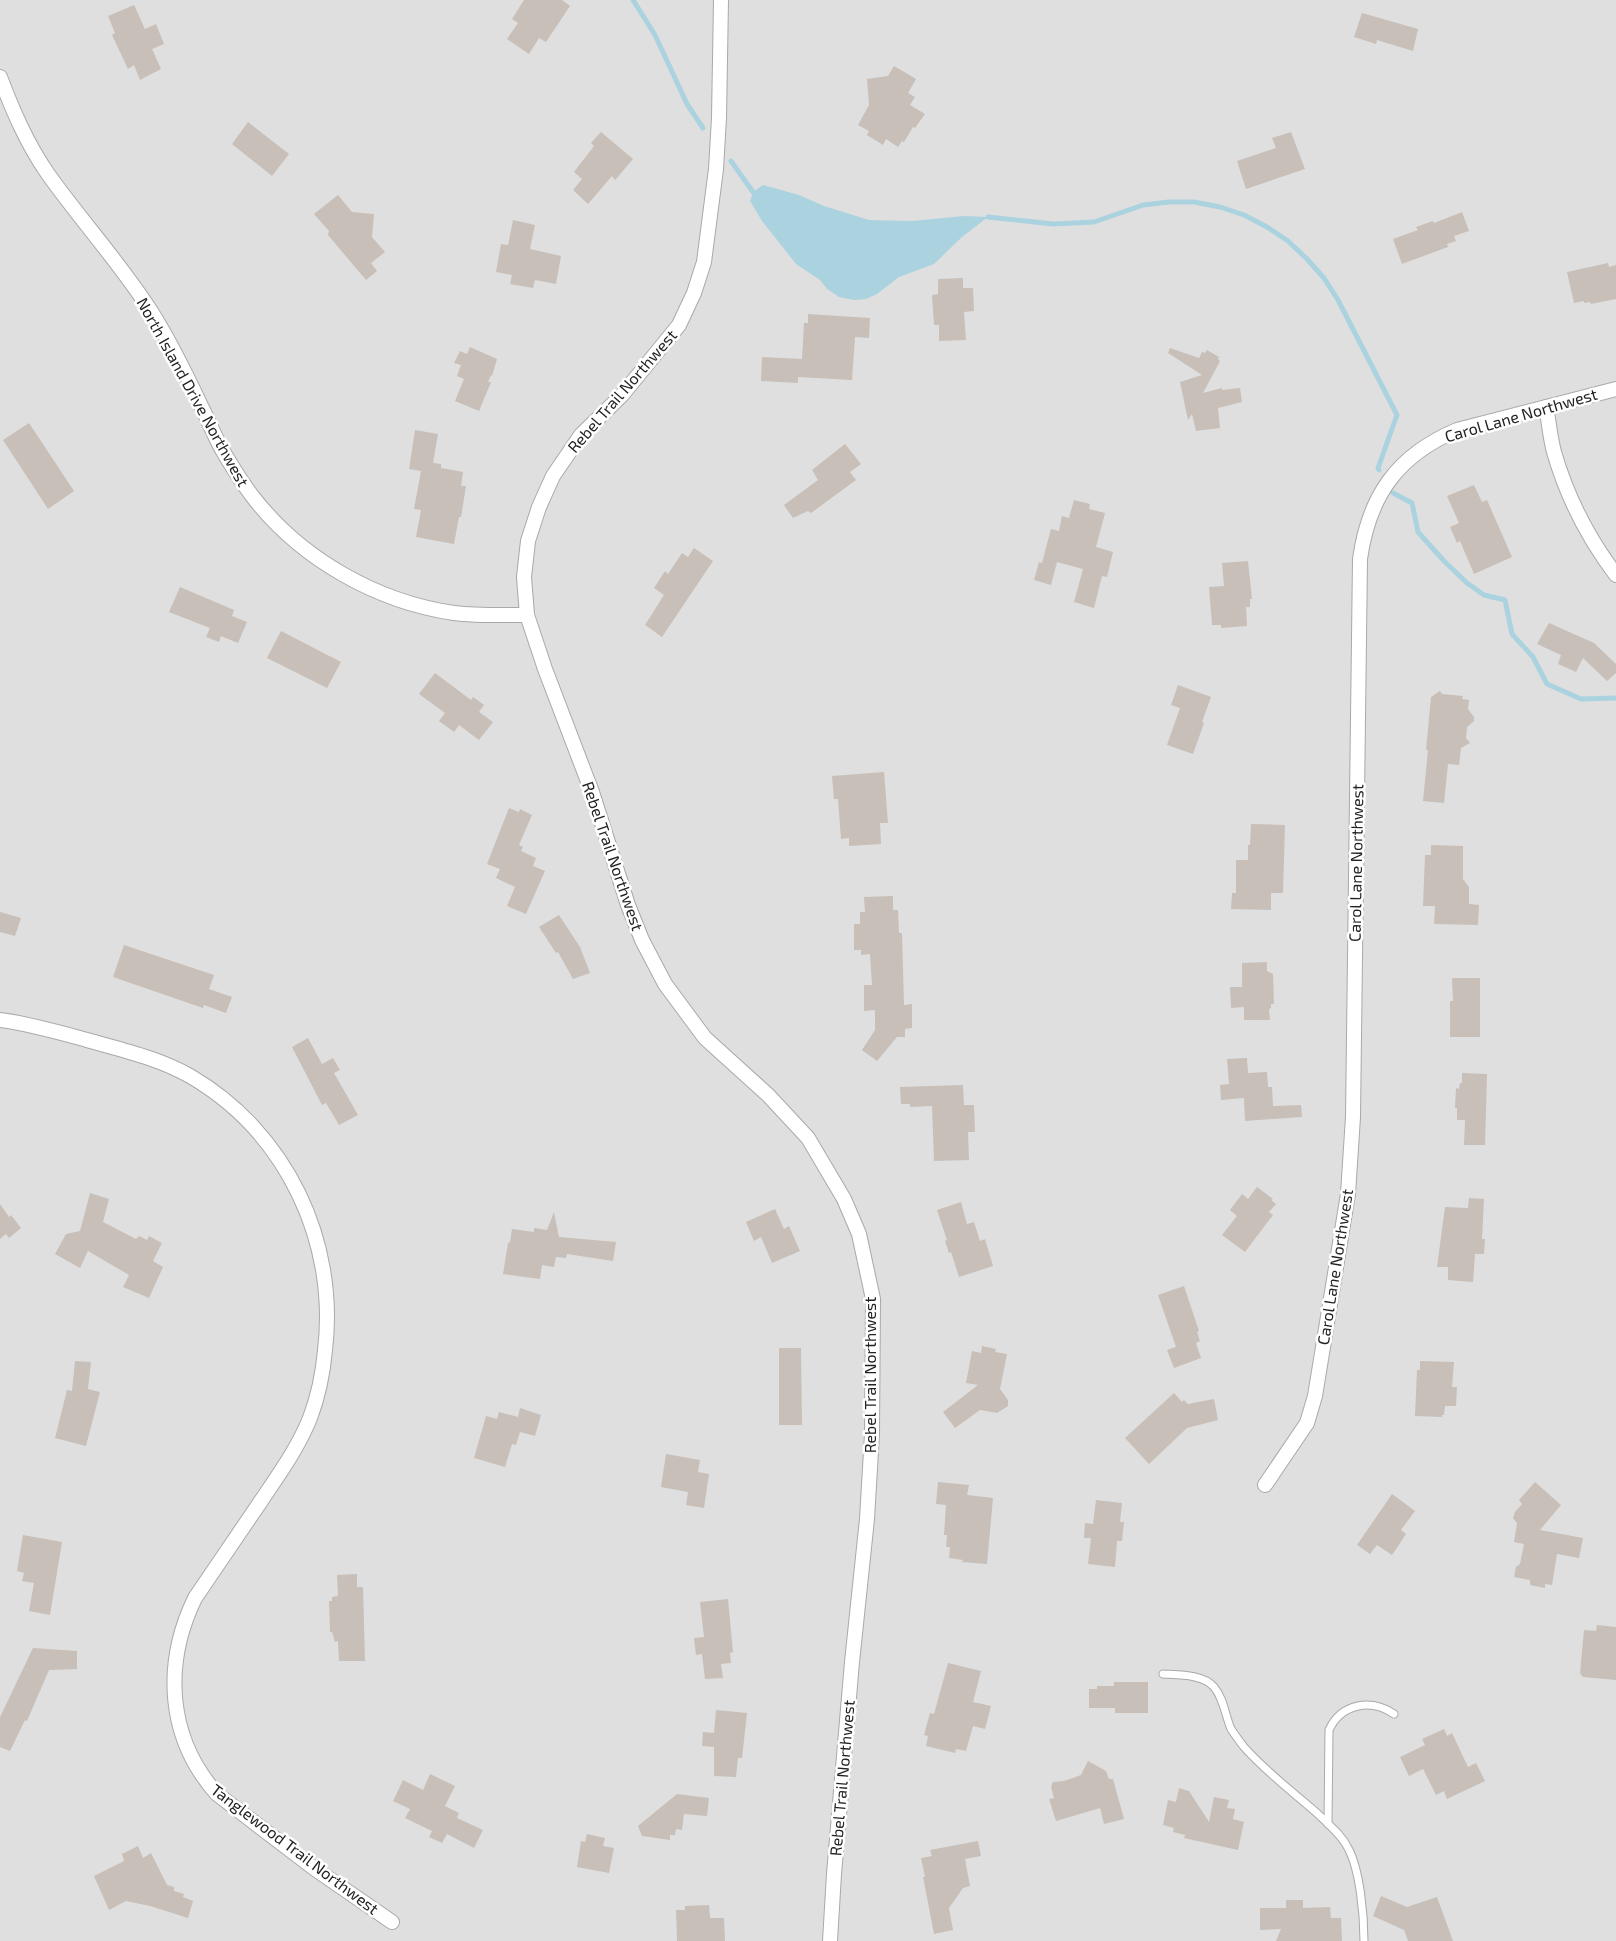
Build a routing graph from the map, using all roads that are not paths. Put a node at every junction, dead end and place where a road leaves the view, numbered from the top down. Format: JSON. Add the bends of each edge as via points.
{"nodes":[{"id":1,"x":721,"y":0,"type":"edge"},
{"id":2,"x":0,"y":77,"type":"edge"},
{"id":3,"x":1616,"y":388,"type":"edge"},
{"id":4,"x":1546,"y":407,"type":"junction"},
{"id":5,"x":1616,"y":575,"type":"edge"},
{"id":6,"x":527,"y":615,"type":"junction"},
{"id":7,"x":0,"y":1020,"type":"edge"},
{"id":8,"x":1265,"y":1485,"type":"dead end"},
{"id":9,"x":1163,"y":1674,"type":"dead end"},
{"id":10,"x":1394,"y":1714,"type":"dead end"},
{"id":11,"x":1328,"y":1824,"type":"junction"},
{"id":12,"x":392,"y":1922,"type":"dead end"},
{"id":13,"x":830,"y":1941,"type":"edge"},
{"id":14,"x":1364,"y":1941,"type":"edge"}],
"edges":[{"from":1,"to":6,"type":"street","name":"Rebel Trail Northwest","via":[[716,169],[704,262],[680,325],[622,395],[582,435],[553,476],[528,541],[524,577]]},
{"from":2,"to":6,"type":"street","name":"North Island Drive Northwest","via":[[14,113],[48,174],[121,267],[152,314],[183,368],[223,452],[252,497],[282,529],[310,553],[376,591],[454,613]]},
{"from":3,"to":4,"type":"street","name":"Carol Lane Northwest"},
{"from":4,"to":5,"type":"street","via":[[1554,452],[1569,495],[1589,536]]},
{"from":4,"to":8,"type":"street","name":"Carol Lane Northwest","via":[[1457,430],[1418,451],[1386,484],[1374,505],[1364,534],[1360,559],[1352,1117],[1348,1194],[1315,1396],[1307,1423]]},
{"from":6,"to":13,"type":"street","name":"Rebel Trail Northwest","via":[[544,669],[592,792],[628,905],[665,984],[705,1038],[768,1095],[808,1138],[844,1199],[859,1234],[873,1299],[872,1434]]},
{"from":7,"to":12,"type":"street","name":"Tanglewood Trail Northwest","via":[[144,1056],[189,1076],[230,1104],[261,1135],[290,1176],[302,1200],[320,1248],[325,1278],[328,1329],[320,1384],[311,1416],[294,1451],[195,1598],[188,1614],[175,1662],[178,1715],[192,1760],[217,1794],[315,1869]]},
{"from":9,"to":11,"type":"lane","via":[[1197,1678],[1213,1686],[1231,1728],[1243,1746]]},
{"from":10,"to":11,"type":"lane","via":[[1377,1706],[1362,1704],[1345,1710],[1334,1720],[1329,1730]]},
{"from":11,"to":14,"type":"lane","via":[[1342,1836],[1355,1868],[1364,1920]]}]}
